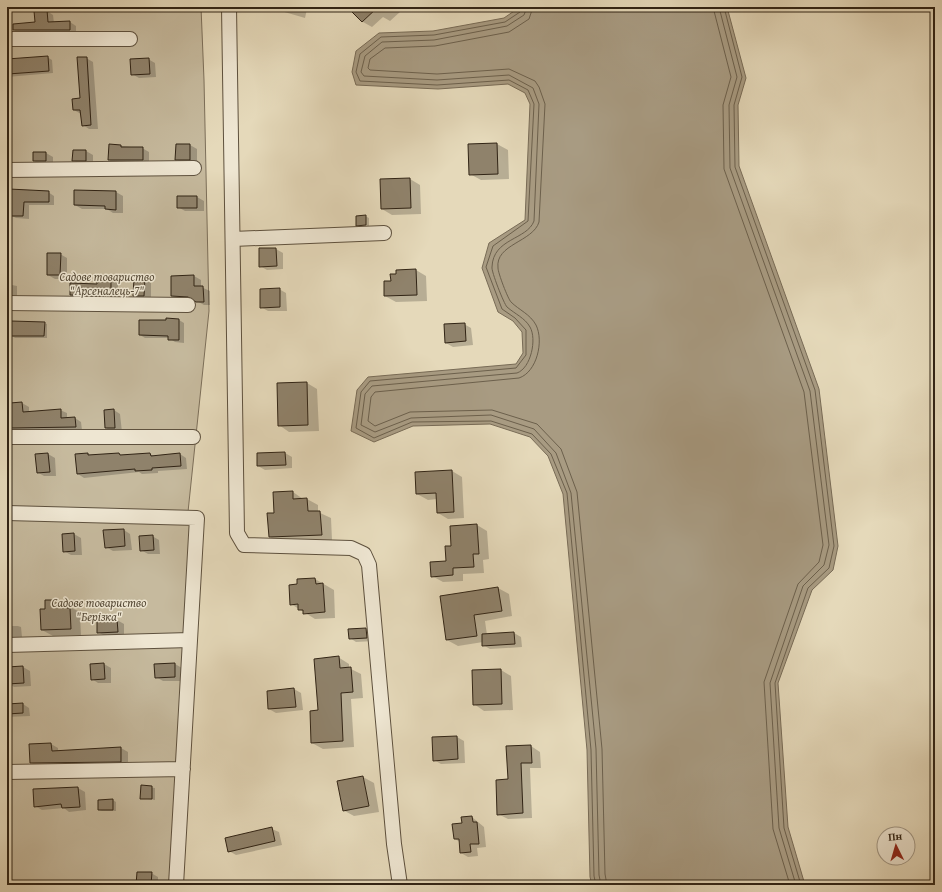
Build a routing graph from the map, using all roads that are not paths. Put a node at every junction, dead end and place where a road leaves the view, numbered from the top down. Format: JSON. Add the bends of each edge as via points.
{"nodes":[{"id":1,"x":229,"y":7,"type":"edge"},
{"id":2,"x":7,"y":39,"type":"edge"},
{"id":3,"x":130,"y":39,"type":"dead end"},
{"id":4,"x":194,"y":168,"type":"dead end"},
{"id":5,"x":7,"y":170,"type":"edge"},
{"id":6,"x":384,"y":233,"type":"dead end"},
{"id":7,"x":233,"y":239,"type":"junction"},
{"id":8,"x":7,"y":303,"type":"edge"},
{"id":9,"x":188,"y":305,"type":"dead end"},
{"id":10,"x":7,"y":437,"type":"edge"},
{"id":11,"x":193,"y":438,"type":"dead end"},
{"id":12,"x":7,"y":513,"type":"edge"},
{"id":13,"x":190,"y":640,"type":"junction"},
{"id":14,"x":7,"y":645,"type":"edge"},
{"id":15,"x":183,"y":769,"type":"junction"},
{"id":16,"x":7,"y":772,"type":"edge"},
{"id":17,"x":176,"y":885,"type":"edge"},
{"id":18,"x":400,"y":885,"type":"edge"}],
"edges":[{"from":1,"to":7,"type":"street"},
{"from":2,"to":3,"type":"street"},
{"from":4,"to":5,"type":"street"},
{"from":6,"to":7,"type":"street"},
{"from":7,"to":18,"type":"street","via":[[237,533],[244,545],[350,548],[364,554],[369,565],[394,844]]},
{"from":8,"to":9,"type":"street"},
{"from":10,"to":11,"type":"street"},
{"from":12,"to":13,"type":"street","via":[[197,518]]},
{"from":13,"to":14,"type":"street"},
{"from":13,"to":15,"type":"street"},
{"from":15,"to":16,"type":"street"},
{"from":15,"to":17,"type":"street"}]}
